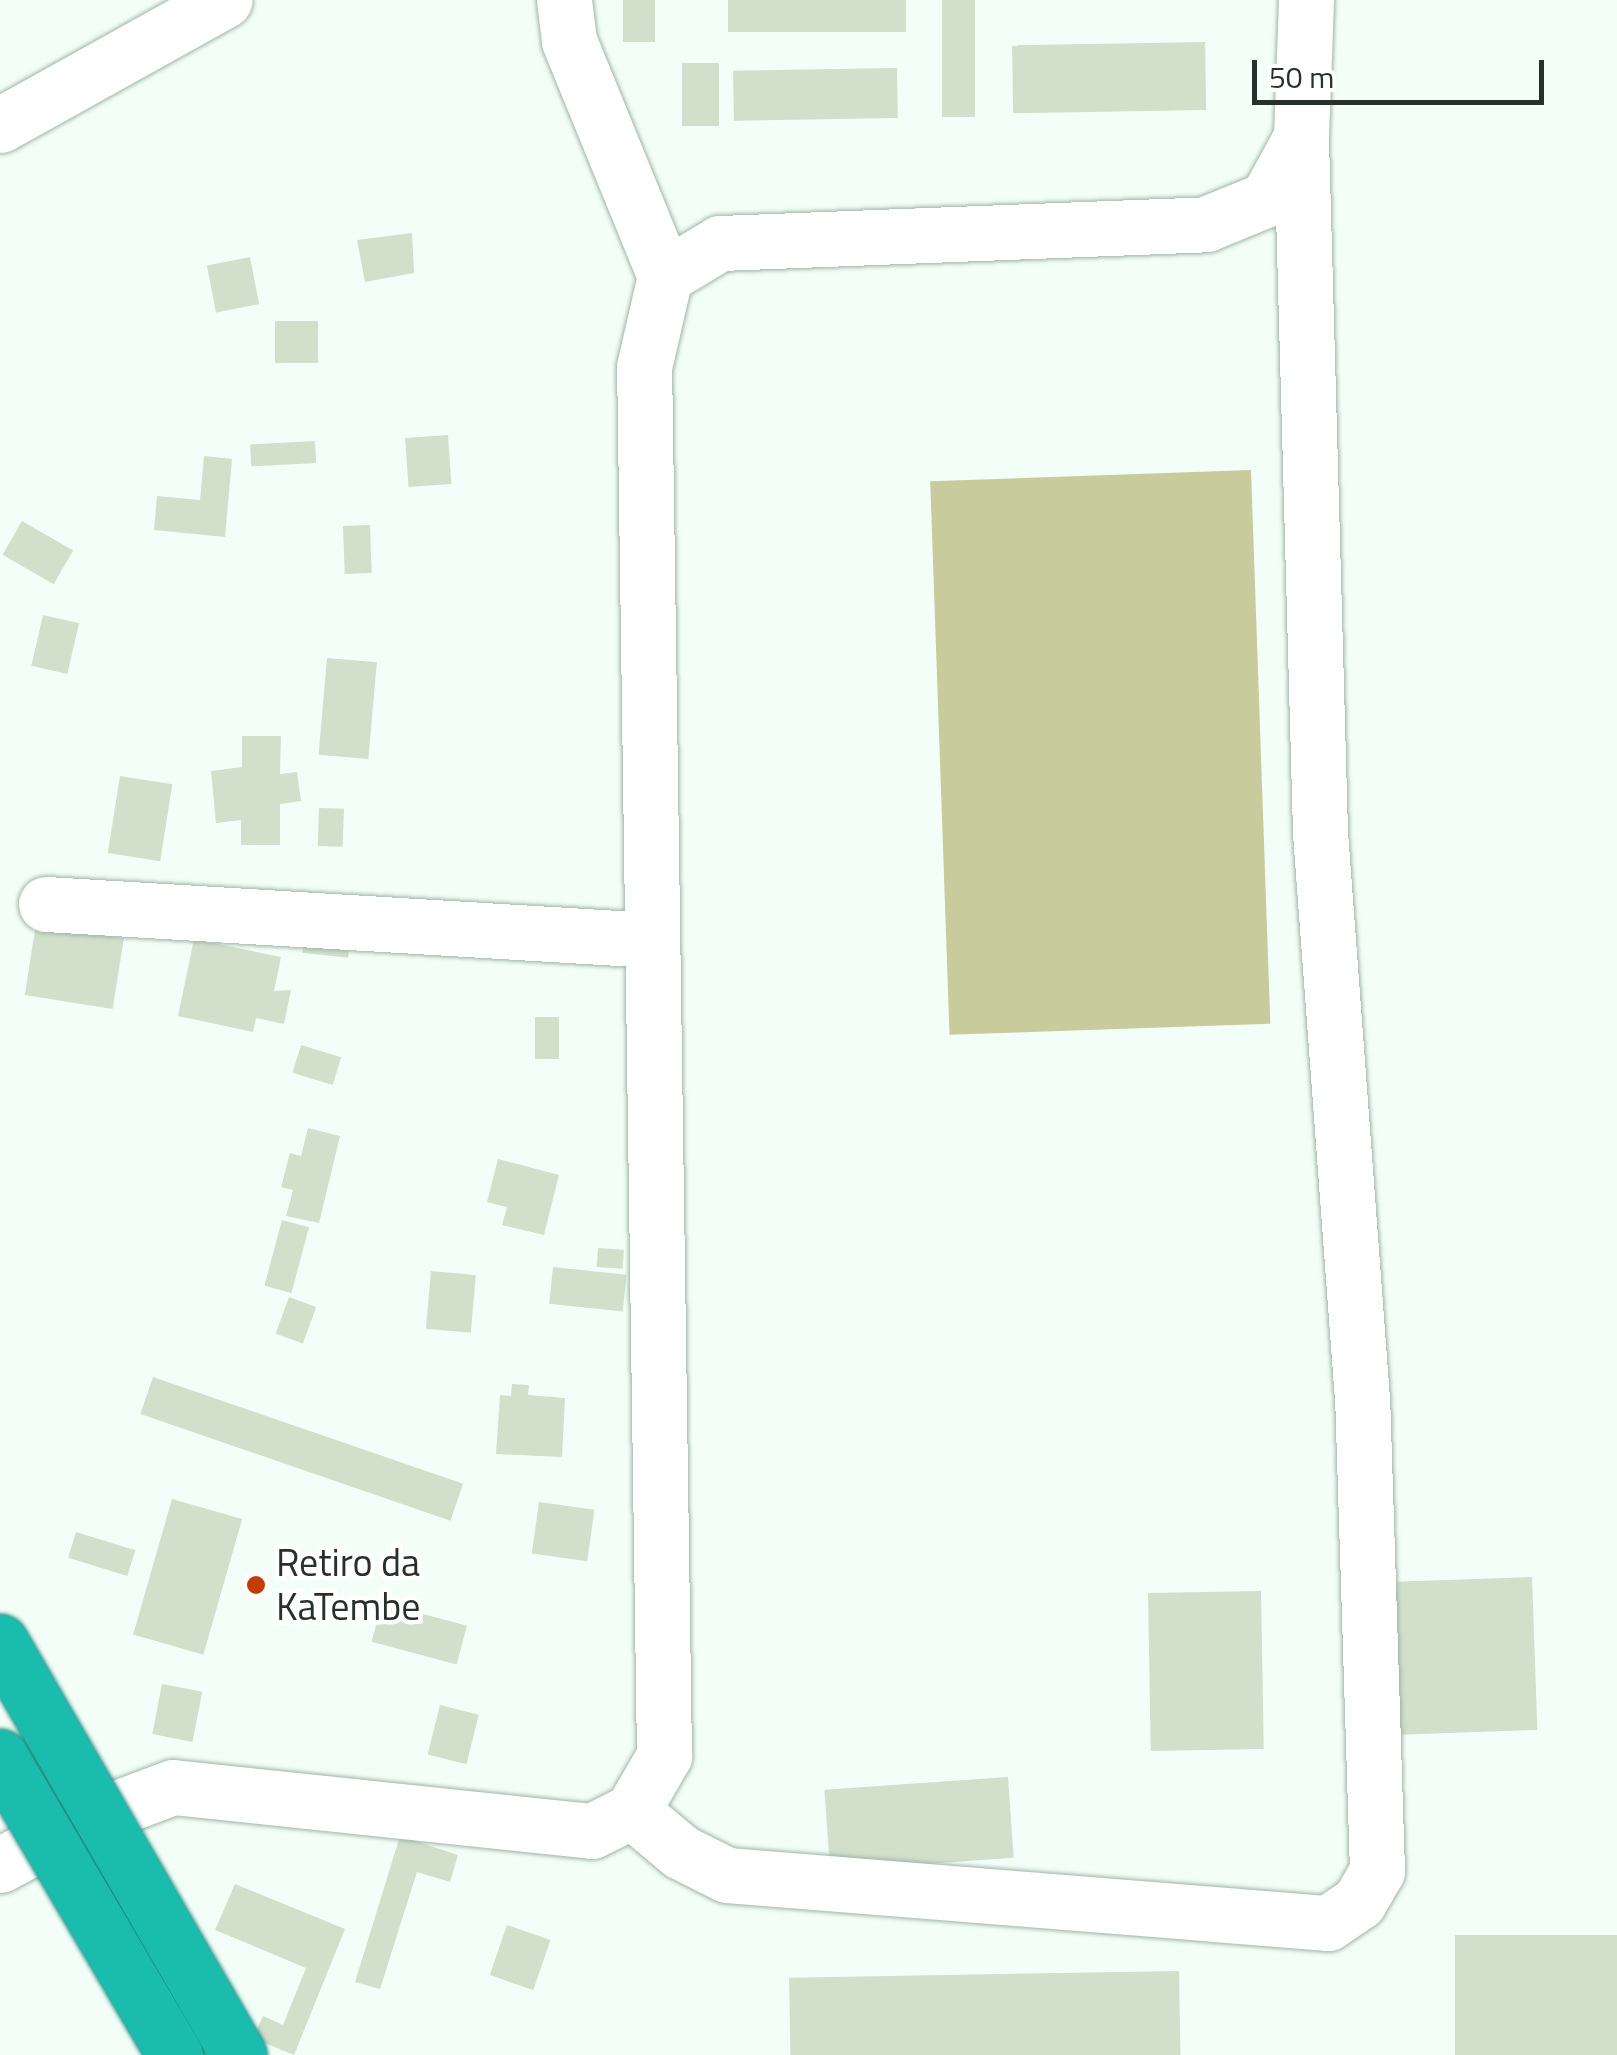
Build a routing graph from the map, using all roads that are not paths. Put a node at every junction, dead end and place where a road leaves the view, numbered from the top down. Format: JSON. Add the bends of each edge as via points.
{"nodes":[{"id":1,"x":226,"y":0,"type":"edge"},
{"id":2,"x":564,"y":0,"type":"edge"},
{"id":3,"x":1306,"y":0,"type":"edge"},
{"id":4,"x":0,"y":125,"type":"edge"},
{"id":5,"x":1301,"y":137,"type":"junction"},
{"id":6,"x":664,"y":276,"type":"junction"},
{"id":7,"x":46,"y":904,"type":"dead end"},
{"id":8,"x":652,"y":940,"type":"junction"},
{"id":9,"x":0,"y":1642,"type":"edge"},
{"id":10,"x":0,"y":1758,"type":"edge"},
{"id":11,"x":632,"y":1811,"type":"junction"},
{"id":12,"x":0,"y":1865,"type":"edge"},
{"id":13,"x":176,"y":2055,"type":"edge"},
{"id":14,"x":238,"y":2055,"type":"edge"}],
"edges":[{"from":1,"to":4,"type":"street"},
{"from":2,"to":6,"type":"street","via":[[569,41]]},
{"from":3,"to":5,"type":"street"},
{"from":5,"to":6,"type":"street","via":[[1267,199],[1206,224],[720,243]]},
{"from":5,"to":11,"type":"street","via":[[1320,832],[1362,1399],[1376,1871],[1360,1902],[1328,1923],[785,1880],[727,1875],[682,1852]]},
{"from":6,"to":8,"type":"street","via":[[644,367]]},
{"from":7,"to":8,"type":"street"},
{"from":8,"to":11,"type":"street","via":[[664,1756]]},
{"from":9,"to":14,"type":"highway","bridge":true},
{"from":10,"to":13,"type":"highway","bridge":true},
{"from":11,"to":12,"type":"street","via":[[592,1831],[173,1786],[82,1820]]}]}
